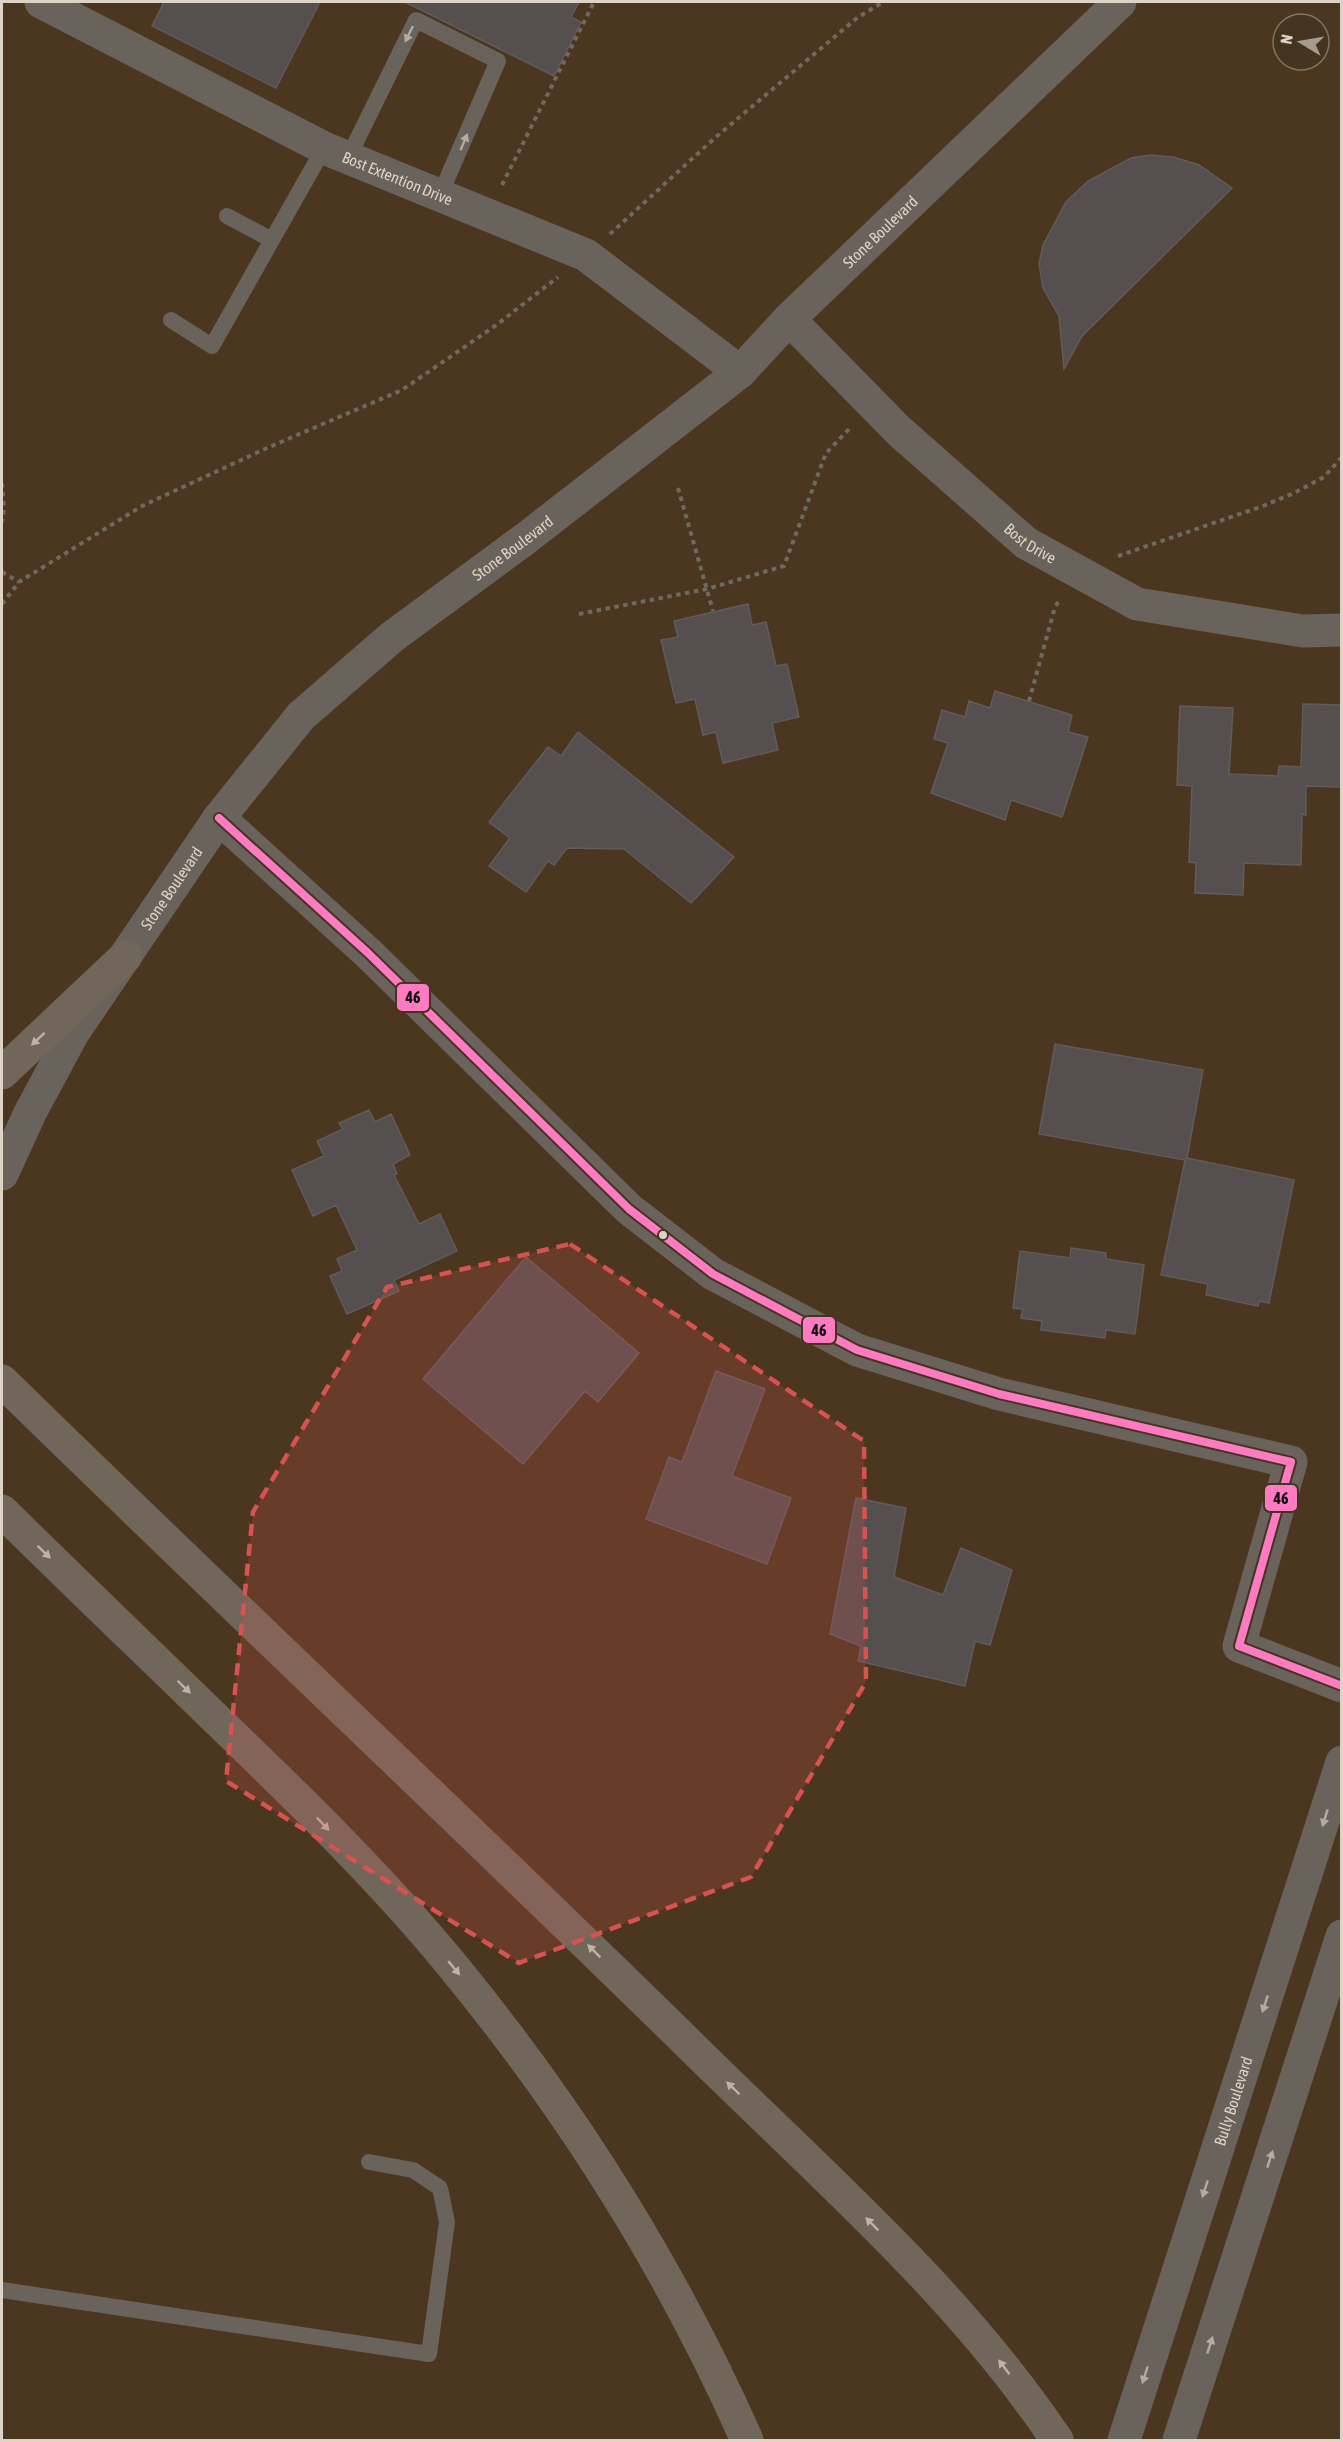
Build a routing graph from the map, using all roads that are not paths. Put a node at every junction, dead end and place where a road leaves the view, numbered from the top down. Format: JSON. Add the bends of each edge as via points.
{"nodes":[{"id":1,"x":40,"y":2,"type":"edge"},
{"id":2,"x":1119,"y":2,"type":"edge"},
{"id":3,"x":336,"y":153,"type":"junction"},
{"id":4,"x":440,"y":195,"type":"junction"},
{"id":5,"x":227,"y":216,"type":"dead end"},
{"id":6,"x":272,"y":240,"type":"junction"},
{"id":7,"x":789,"y":319,"type":"junction"},
{"id":8,"x":171,"y":320,"type":"dead end"},
{"id":9,"x":740,"y":372,"type":"junction"},
{"id":10,"x":1341,"y":630,"type":"edge"},
{"id":11,"x":219,"y":818,"type":"junction"},
{"id":12,"x":126,"y":956,"type":"junction"},
{"id":13,"x":2,"y":1073,"type":"edge"},
{"id":14,"x":2,"y":1174,"type":"edge"},
{"id":15,"x":2,"y":1381,"type":"edge"},
{"id":16,"x":2,"y":1511,"type":"edge"},
{"id":17,"x":1341,"y":1686,"type":"edge"},
{"id":18,"x":1341,"y":1762,"type":"edge"},
{"id":19,"x":1341,"y":1936,"type":"edge"},
{"id":20,"x":369,"y":2163,"type":"dead end"},
{"id":21,"x":2,"y":2290,"type":"edge"},
{"id":22,"x":1048,"y":2427,"type":"edge"},
{"id":23,"x":747,"y":2440,"type":"edge"},
{"id":24,"x":1124,"y":2440,"type":"edge"},
{"id":25,"x":1179,"y":2440,"type":"edge"}],
"edges":[{"from":1,"to":3,"type":"street","name":"Bost Extention Drive"},
{"from":2,"to":7,"type":"street","name":"Stone Boulevard"},
{"from":3,"to":4,"type":"street","name":"Bost Extention Drive"},
{"from":4,"to":3,"type":"lane","one_way":true,"via":[[498,61],[416,20]]},
{"from":3,"to":6,"type":"lane"},
{"from":4,"to":9,"type":"street","name":"Bost Extention Drive","via":[[586,255]]},
{"from":5,"to":6,"type":"lane"},
{"from":6,"to":8,"type":"lane","via":[[212,346]]},
{"from":7,"to":9,"type":"street","name":"Stone Boulevard"},
{"from":7,"to":10,"type":"street","name":"Bost Drive","via":[[899,431],[1026,543],[1137,604],[1303,631]]},
{"from":9,"to":11,"type":"street","name":"Stone Boulevard","via":[[392,638],[301,716]]},
{"from":11,"to":12,"type":"street","name":"Stone Boulevard"},
{"from":11,"to":17,"type":"street","via":[[368,953],[629,1209],[713,1274],[857,1350],[999,1394],[1291,1462],[1239,1646]]},
{"from":12,"to":13,"type":"main road","one_way":true},
{"from":12,"to":14,"type":"street","name":"Stone Boulevard","via":[[73,1033]]},
{"from":22,"to":15,"type":"main road","one_way":true,"via":[[986,2343],[864,2217],[529,1887]]},
{"from":16,"to":23,"type":"main road","one_way":true,"via":[[297,1796],[455,1969],[590,2150],[651,2250]]},
{"from":18,"to":24,"type":"street","name":"Bully Boulevard","one_way":true},
{"from":25,"to":19,"type":"street","one_way":true},
{"from":20,"to":21,"type":"lane","via":[[413,2170],[440,2188],[447,2223],[429,2354]]}]}
